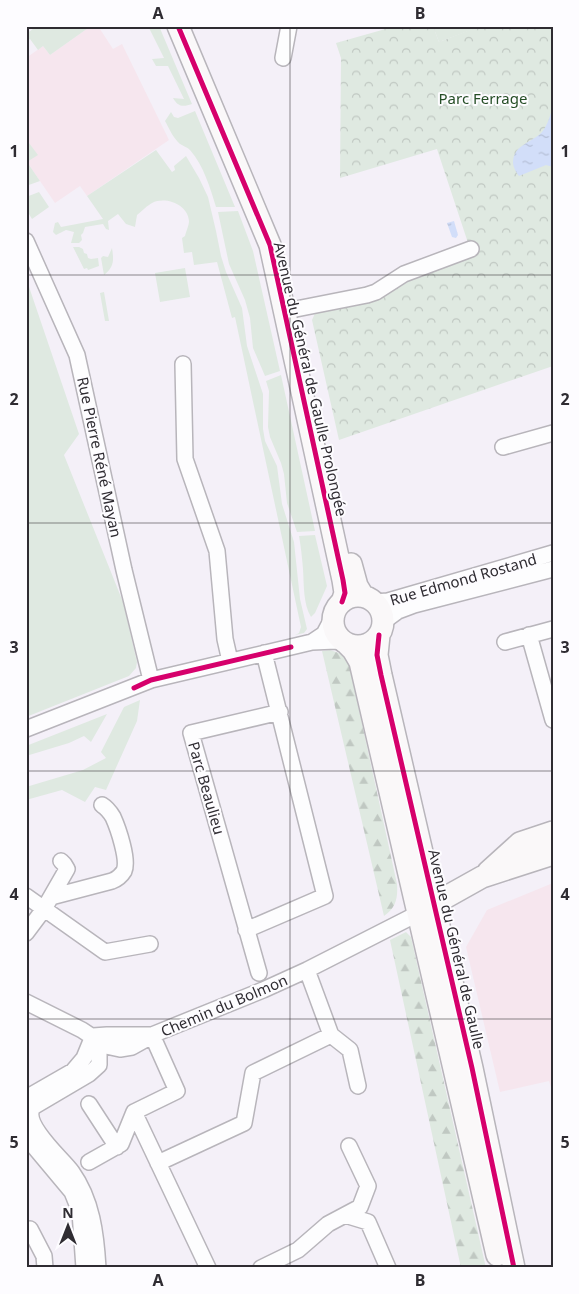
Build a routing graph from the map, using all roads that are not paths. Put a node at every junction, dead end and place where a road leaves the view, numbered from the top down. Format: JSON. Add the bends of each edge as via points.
{"nodes":[{"id":1,"x":178,"y":26,"type":"edge"},
{"id":2,"x":191,"y":26,"type":"edge"},
{"id":3,"x":289,"y":26,"type":"edge"},
{"id":4,"x":283,"y":58,"type":"dead end"},
{"id":5,"x":26,"y":241,"type":"edge"},
{"id":6,"x":471,"y":249,"type":"dead end"},
{"id":7,"x":296,"y":309,"type":"junction"},
{"id":8,"x":183,"y":364,"type":"dead end"},
{"id":9,"x":553,"y":433,"type":"edge"},
{"id":10,"x":503,"y":448,"type":"dead end"},
{"id":11,"x":553,"y":553,"type":"edge"},
{"id":12,"x":553,"y":568,"type":"edge"},
{"id":13,"x":368,"y":599,"type":"junction"},
{"id":14,"x":337,"y":610,"type":"junction"},
{"id":15,"x":553,"y":628,"type":"edge"},
{"id":16,"x":381,"y":629,"type":"junction"},
{"id":17,"x":529,"y":636,"type":"junction"},
{"id":18,"x":312,"y":642,"type":"junction"},
{"id":19,"x":505,"y":642,"type":"dead end"},
{"id":20,"x":347,"y":644,"type":"junction"},
{"id":21,"x":264,"y":653,"type":"junction"},
{"id":22,"x":230,"y":661,"type":"junction"},
{"id":23,"x":151,"y":680,"type":"junction"},
{"id":24,"x":280,"y":712,"type":"junction"},
{"id":25,"x":553,"y":720,"type":"edge"},
{"id":26,"x":29,"y":729,"type":"edge"},
{"id":27,"x":102,"y":805,"type":"dead end"},
{"id":28,"x":553,"y":832,"type":"edge"},
{"id":29,"x":553,"y":854,"type":"edge"},
{"id":30,"x":60,"y":861,"type":"dead end"},
{"id":31,"x":482,"y":877,"type":"junction"},
{"id":32,"x":26,"y":896,"type":"edge"},
{"id":33,"x":47,"y":903,"type":"junction"},
{"id":34,"x":425,"y":909,"type":"junction"},
{"id":35,"x":246,"y":930,"type":"junction"},
{"id":36,"x":26,"y":933,"type":"edge"},
{"id":37,"x":150,"y":944,"type":"dead end"},
{"id":38,"x":307,"y":970,"type":"junction"},
{"id":39,"x":259,"y":973,"type":"dead end"},
{"id":40,"x":26,"y":1002,"type":"edge"},
{"id":41,"x":331,"y":1035,"type":"junction"},
{"id":42,"x":92,"y":1036,"type":"junction"},
{"id":43,"x":152,"y":1036,"type":"junction"},
{"id":44,"x":132,"y":1048,"type":"junction"},
{"id":45,"x":99,"y":1065,"type":"junction"},
{"id":46,"x":358,"y":1086,"type":"dead end"},
{"id":47,"x":26,"y":1098,"type":"edge"},
{"id":48,"x":89,"y":1104,"type":"dead end"},
{"id":49,"x":134,"y":1112,"type":"junction"},
{"id":50,"x":28,"y":1113,"type":"edge"},
{"id":51,"x":26,"y":1137,"type":"edge"},
{"id":52,"x":117,"y":1146,"type":"junction"},
{"id":53,"x":349,"y":1146,"type":"dead end"},
{"id":54,"x":89,"y":1162,"type":"dead end"},
{"id":55,"x":158,"y":1162,"type":"junction"},
{"id":56,"x":345,"y":1214,"type":"junction"},
{"id":57,"x":30,"y":1229,"type":"dead end"},
{"id":58,"x":45,"y":1268,"type":"edge"},
{"id":59,"x":84,"y":1268,"type":"edge"},
{"id":60,"x":98,"y":1268,"type":"edge"},
{"id":61,"x":208,"y":1268,"type":"edge"},
{"id":62,"x":261,"y":1268,"type":"edge"},
{"id":63,"x":388,"y":1268,"type":"edge"},
{"id":64,"x":500,"y":1268,"type":"edge"},
{"id":65,"x":514,"y":1268,"type":"edge"}],
"edges":[{"from":1,"to":14,"type":"street","name":"Avenue du Général de Gaulle Prolongée","via":[[270,245],[343,580],[345,593]]},
{"from":2,"to":7,"type":"street","name":"Avenue du Général de Gaulle Prolongée","via":[[280,242]]},
{"from":3,"to":4,"type":"street"},
{"from":5,"to":23,"type":"street","name":"Rue Pierre Réné Mayan","via":[[77,355]]},
{"from":6,"to":7,"type":"street","via":[[404,274],[376,292]]},
{"from":7,"to":13,"type":"street","name":"Avenue du Général de Gaulle Prolongée","via":[[354,577]]},
{"from":8,"to":22,"type":"street","via":[[185,459],[217,551]]},
{"from":9,"to":10,"type":"street"},
{"from":11,"to":13,"type":"street","name":"Rue Edmond Rostand","via":[[388,601]]},
{"from":12,"to":16,"type":"street","name":"Rue Edmond Rostand","via":[[414,605],[398,611]]},
{"from":13,"to":14,"type":"street","via":[[348,598]]},
{"from":13,"to":16,"type":"street","via":[[379,608]]},
{"from":14,"to":18,"type":"street","via":[[324,634]]},
{"from":14,"to":20,"type":"street","via":[[333,626],[336,634]]},
{"from":15,"to":17,"type":"street"},
{"from":16,"to":20,"type":"street","via":[[368,644]]},
{"from":16,"to":34,"type":"street","name":"Avenue du Général de Gaulle","via":[[377,655]]},
{"from":17,"to":19,"type":"street"},
{"from":17,"to":25,"type":"street"},
{"from":18,"to":20,"type":"street"},
{"from":18,"to":21,"type":"street"},
{"from":20,"to":34,"type":"street","name":"Avenue du Général de Gaulle","via":[[360,662]]},
{"from":21,"to":22,"type":"street"},
{"from":21,"to":24,"type":"street"},
{"from":22,"to":23,"type":"street"},
{"from":23,"to":26,"type":"street"},
{"from":24,"to":35,"type":"street","via":[[325,896]]},
{"from":24,"to":35,"type":"street","name":"Parc Beaulieu","via":[[191,733]]},
{"from":27,"to":33,"type":"street","via":[[116,824],[125,858],[123,872],[112,881]]},
{"from":28,"to":31,"type":"street","via":[[520,843]]},
{"from":29,"to":31,"type":"street"},
{"from":30,"to":33,"type":"street","via":[[66,870]]},
{"from":31,"to":34,"type":"street"},
{"from":32,"to":33,"type":"street"},
{"from":33,"to":36,"type":"street"},
{"from":33,"to":37,"type":"street","via":[[105,952]]},
{"from":34,"to":38,"type":"street","name":"Chemin du Bolmon"},
{"from":34,"to":64,"type":"street","name":"Avenue du Général de Gaulle"},
{"from":34,"to":65,"type":"street","name":"Avenue du Général de Gaulle","via":[[486,1128]]},
{"from":35,"to":39,"type":"street","name":"Parc Beaulieu"},
{"from":38,"to":41,"type":"street"},
{"from":38,"to":43,"type":"street","name":"Chemin du Bolmon"},
{"from":40,"to":42,"type":"street","name":"Chemin du Bolmon"},
{"from":41,"to":46,"type":"street","via":[[350,1050]]},
{"from":41,"to":55,"type":"street","via":[[253,1073],[244,1122]]},
{"from":42,"to":43,"type":"street","name":"Chemin du Bolmon"},
{"from":42,"to":44,"type":"street","via":[[106,1046]]},
{"from":42,"to":45,"type":"street","via":[[99,1051]]},
{"from":42,"to":47,"type":"street","via":[[79,1066]]},
{"from":43,"to":44,"type":"street"},
{"from":43,"to":49,"type":"street","via":[[177,1091]]},
{"from":44,"to":45,"type":"street"},
{"from":45,"to":50,"type":"street"},
{"from":48,"to":52,"type":"street"},
{"from":49,"to":52,"type":"street","via":[[121,1144]]},
{"from":49,"to":55,"type":"street"},
{"from":50,"to":60,"type":"street","via":[[35,1129],[72,1172],[86,1198],[94,1227]]},
{"from":51,"to":59,"type":"street","via":[[72,1192],[80,1212]]},
{"from":52,"to":54,"type":"street"},
{"from":53,"to":56,"type":"street","via":[[368,1186],[360,1207]]},
{"from":55,"to":61,"type":"street"},
{"from":56,"to":62,"type":"street","via":[[298,1250]]},
{"from":56,"to":63,"type":"street","via":[[368,1222]]},
{"from":57,"to":58,"type":"street","via":[[44,1256]]}]}
